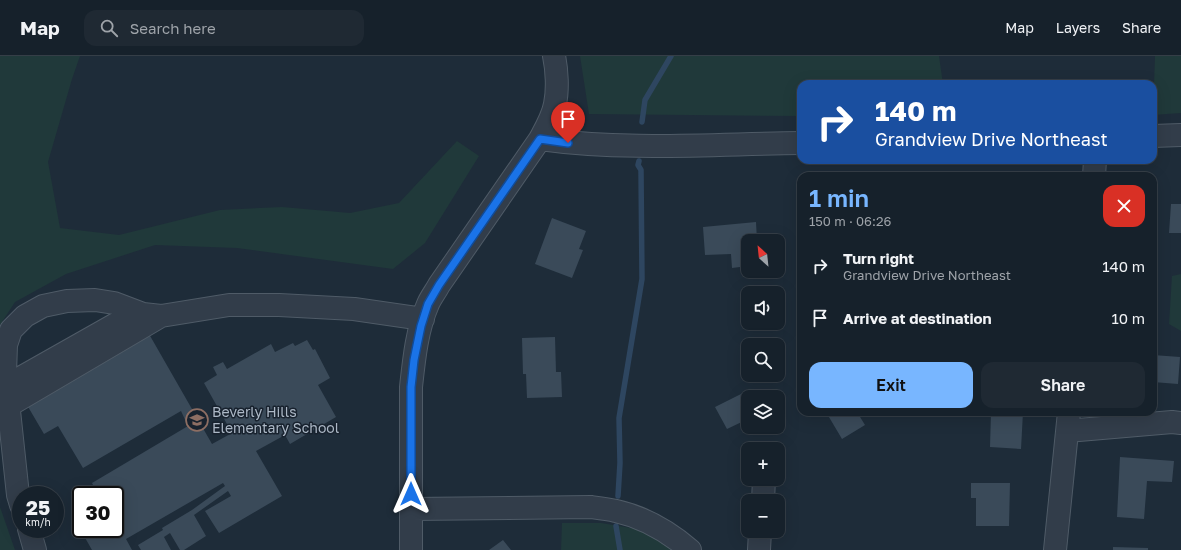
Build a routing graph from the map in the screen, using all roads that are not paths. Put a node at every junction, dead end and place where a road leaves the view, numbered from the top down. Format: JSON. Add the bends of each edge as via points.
{"nodes":[{"id":1,"x":554,"y":56,"type":"edge"},
{"id":2,"x":1181,"y":135,"type":"edge"},
{"id":3,"x":1157,"y":136,"type":"edge"},
{"id":4,"x":540,"y":139,"type":"junction"},
{"id":5,"x":797,"y":143,"type":"edge"},
{"id":6,"x":137,"y":312,"type":"junction"},
{"id":7,"x":161,"y":316,"type":"junction"},
{"id":8,"x":423,"y":319,"type":"junction"},
{"id":9,"x":7,"y":396,"type":"junction"},
{"id":10,"x":1068,"y":421,"type":"edge"},
{"id":11,"x":1181,"y":423,"type":"edge"},
{"id":12,"x":17,"y":486,"type":"edge"},
{"id":13,"x":411,"y":509,"type":"junction"},
{"id":14,"x":32,"y":538,"type":"edge"},
{"id":15,"x":760,"y":538,"type":"edge"},
{"id":16,"x":36,"y":550,"type":"edge"},
{"id":17,"x":411,"y":550,"type":"edge"},
{"id":18,"x":690,"y":550,"type":"edge"},
{"id":19,"x":759,"y":550,"type":"edge"},
{"id":20,"x":1054,"y":550,"type":"edge"}],
"edges":[{"from":1,"to":4,"type":"street","via":[[557,69],[556,103]]},
{"from":2,"to":3,"type":"street"},
{"from":4,"to":5,"type":"street","via":[[628,146]]},
{"from":4,"to":8,"type":"street","via":[[439,285]]},
{"from":6,"to":7,"type":"street"},
{"from":6,"to":9,"type":"street"},
{"from":6,"to":9,"type":"street","via":[[114,303],[95,300],[67,301],[43,306],[25,316],[12,330],[6,345]]},
{"from":7,"to":8,"type":"street","via":[[229,305],[279,305],[354,309]]},
{"from":7,"to":9,"type":"street"},
{"from":8,"to":13,"type":"street","via":[[411,387]]},
{"from":9,"to":12,"type":"street"},
{"from":10,"to":11,"type":"street"},
{"from":10,"to":20,"type":"street"},
{"from":13,"to":17,"type":"street"},
{"from":13,"to":18,"type":"street","via":[[591,507],[636,517],[673,536]]},
{"from":14,"to":16,"type":"street"},
{"from":15,"to":19,"type":"street"}]}
